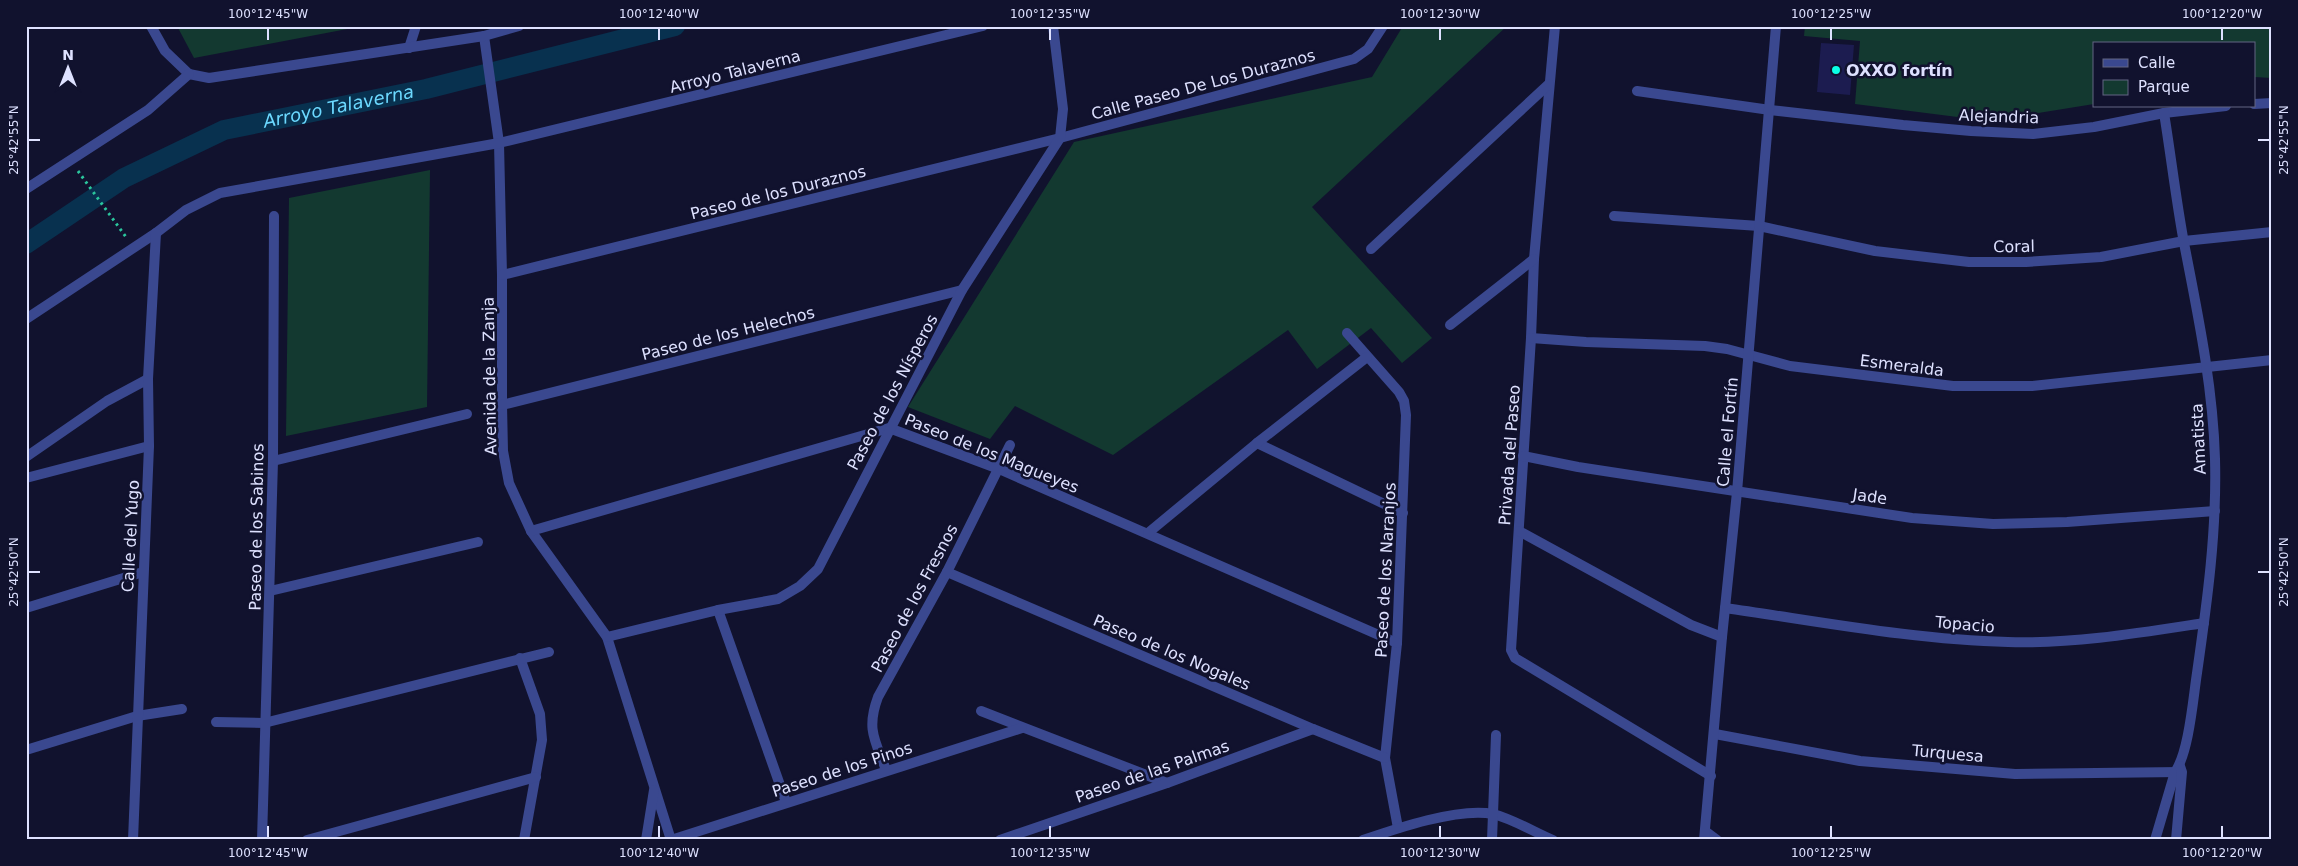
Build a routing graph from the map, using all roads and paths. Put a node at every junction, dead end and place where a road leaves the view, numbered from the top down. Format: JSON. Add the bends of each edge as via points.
{"nodes":[{"id":1,"x":152,"y":26,"type":"edge"},
{"id":2,"x":416,"y":26,"type":"edge"},
{"id":3,"x":519,"y":26,"type":"edge"},
{"id":4,"x":983,"y":26,"type":"edge"},
{"id":5,"x":1053,"y":26,"type":"edge"},
{"id":6,"x":1383,"y":26,"type":"edge"},
{"id":7,"x":1555,"y":26,"type":"edge"},
{"id":8,"x":1776,"y":26,"type":"edge"},
{"id":9,"x":483,"y":31,"type":"edge"},
{"id":10,"x":409,"y":48,"type":"junction"},
{"id":11,"x":189,"y":74,"type":"junction"},
{"id":12,"x":1549,"y":84,"type":"junction"},
{"id":13,"x":1637,"y":91,"type":"dead end"},
{"id":14,"x":2272,"y":102,"type":"edge"},
{"id":15,"x":2256,"y":104,"type":"edge"},
{"id":16,"x":2208,"y":108,"type":"edge"},
{"id":17,"x":1770,"y":110,"type":"junction"},
{"id":18,"x":2164,"y":113,"type":"junction"},
{"id":19,"x":1060,"y":138,"type":"junction"},
{"id":20,"x":499,"y":143,"type":"junction"},
{"id":21,"x":71,"y":160,"type":"junction"},
{"id":22,"x":26,"y":189,"type":"edge"},
{"id":23,"x":274,"y":216,"type":"dead end"},
{"id":24,"x":1614,"y":216,"type":"dead end"},
{"id":25,"x":1759,"y":226,"type":"junction"},
{"id":26,"x":2272,"y":232,"type":"edge"},
{"id":27,"x":156,"y":233,"type":"junction"},
{"id":28,"x":2184,"y":240,"type":"junction"},
{"id":29,"x":133,"y":248,"type":"junction"},
{"id":30,"x":1371,"y":249,"type":"dead end"},
{"id":31,"x":1534,"y":260,"type":"junction"},
{"id":32,"x":502,"y":275,"type":"junction"},
{"id":33,"x":962,"y":290,"type":"junction"},
{"id":34,"x":26,"y":319,"type":"edge"},
{"id":35,"x":1450,"y":325,"type":"dead end"},
{"id":36,"x":1346,"y":333,"type":"dead end"},
{"id":37,"x":1532,"y":338,"type":"junction"},
{"id":38,"x":1749,"y":356,"type":"junction"},
{"id":39,"x":1366,"y":357,"type":"junction"},
{"id":40,"x":2272,"y":360,"type":"edge"},
{"id":41,"x":2208,"y":366,"type":"junction"},
{"id":42,"x":148,"y":379,"type":"junction"},
{"id":43,"x":502,"y":406,"type":"junction"},
{"id":44,"x":467,"y":414,"type":"dead end"},
{"id":45,"x":889,"y":428,"type":"junction"},
{"id":46,"x":1257,"y":443,"type":"junction"},
{"id":47,"x":1010,"y":445,"type":"dead end"},
{"id":48,"x":149,"y":446,"type":"junction"},
{"id":49,"x":1523,"y":456,"type":"junction"},
{"id":50,"x":26,"y":457,"type":"edge"},
{"id":51,"x":273,"y":461,"type":"junction"},
{"id":52,"x":999,"y":469,"type":"junction"},
{"id":53,"x":26,"y":478,"type":"edge"},
{"id":54,"x":1738,"y":492,"type":"junction"},
{"id":55,"x":2215,"y":511,"type":"junction"},
{"id":56,"x":1403,"y":513,"type":"junction"},
{"id":57,"x":531,"y":531,"type":"junction"},
{"id":58,"x":1519,"y":531,"type":"junction"},
{"id":59,"x":1148,"y":533,"type":"junction"},
{"id":60,"x":478,"y":542,"type":"dead end"},
{"id":61,"x":143,"y":572,"type":"junction"},
{"id":62,"x":947,"y":572,"type":"junction"},
{"id":63,"x":270,"y":591,"type":"junction"},
{"id":64,"x":26,"y":608,"type":"edge"},
{"id":65,"x":1725,"y":608,"type":"junction"},
{"id":66,"x":718,"y":610,"type":"junction"},
{"id":67,"x":2204,"y":623,"type":"junction"},
{"id":68,"x":608,"y":637,"type":"junction"},
{"id":69,"x":1722,"y":637,"type":"junction"},
{"id":70,"x":1397,"y":644,"type":"junction"},
{"id":71,"x":550,"y":652,"type":"dead end"},
{"id":72,"x":520,"y":658,"type":"junction"},
{"id":73,"x":182,"y":709,"type":"dead end"},
{"id":74,"x":981,"y":711,"type":"dead end"},
{"id":75,"x":138,"y":716,"type":"junction"},
{"id":76,"x":216,"y":722,"type":"dead end"},
{"id":77,"x":264,"y":723,"type":"junction"},
{"id":78,"x":1022,"y":728,"type":"junction"},
{"id":79,"x":1313,"y":729,"type":"junction"},
{"id":80,"x":1496,"y":734,"type":"dead end"},
{"id":81,"x":1715,"y":734,"type":"junction"},
{"id":82,"x":26,"y":750,"type":"edge"},
{"id":83,"x":1385,"y":758,"type":"junction"},
{"id":84,"x":886,"y":770,"type":"junction"},
{"id":85,"x":2179,"y":770,"type":"junction"},
{"id":86,"x":1711,"y":776,"type":"junction"},
{"id":87,"x":536,"y":777,"type":"junction"},
{"id":88,"x":1167,"y":783,"type":"junction"},
{"id":89,"x":654,"y":789,"type":"junction"},
{"id":90,"x":786,"y":802,"type":"junction"},
{"id":91,"x":1493,"y":814,"type":"junction"},
{"id":92,"x":1398,"y":828,"type":"junction"},
{"id":93,"x":1705,"y":835,"type":"edge"},
{"id":94,"x":133,"y":840,"type":"edge"},
{"id":95,"x":262,"y":840,"type":"edge"},
{"id":96,"x":307,"y":840,"type":"edge"},
{"id":97,"x":524,"y":840,"type":"edge"},
{"id":98,"x":646,"y":840,"type":"edge"},
{"id":99,"x":671,"y":840,"type":"edge"},
{"id":100,"x":1000,"y":840,"type":"edge"},
{"id":101,"x":1363,"y":840,"type":"edge"},
{"id":102,"x":1492,"y":840,"type":"edge"},
{"id":103,"x":1553,"y":840,"type":"edge"},
{"id":104,"x":1717,"y":840,"type":"edge"},
{"id":105,"x":2155,"y":840,"type":"edge"},
{"id":106,"x":2176,"y":840,"type":"edge"}],
"edges":[{"from":1,"to":11,"type":"street","via":[[165,51]]},
{"from":2,"to":10,"type":"street"},
{"from":3,"to":9,"type":"street"},
{"from":4,"to":20,"type":"street","name":"Arroyo Talaverna"},
{"from":5,"to":19,"type":"street","name":"Paseo de los Nísperos","via":[[1063,109]]},
{"from":6,"to":19,"type":"street","name":"Calle Paseo De Los Duraznos","via":[[1368,49],[1354,59]]},
{"from":7,"to":12,"type":"street","name":"Privada del Paseo"},
{"from":8,"to":17,"type":"street","name":"Calle el Fortín"},
{"from":9,"to":10,"type":"street"},
{"from":9,"to":20,"type":"street","name":"Avenida de la Zanja"},
{"from":10,"to":11,"type":"street","via":[[209,78]]},
{"from":11,"to":21,"type":"street","via":[[148,110]]},
{"from":12,"to":30,"type":"street"},
{"from":12,"to":31,"type":"street","name":"Privada del Paseo"},
{"from":13,"to":17,"type":"street","name":"Alejandria"},
{"from":14,"to":15,"type":"street"},
{"from":16,"to":18,"type":"street","name":"Alejandria"},
{"from":17,"to":18,"type":"street","name":"Alejandria","via":[[1971,132],[2033,134],[2094,127]]},
{"from":17,"to":25,"type":"street","name":"Calle el Fortín"},
{"from":18,"to":28,"type":"street","name":"Amatista"},
{"from":19,"to":32,"type":"street","name":"Paseo de los Duraznos"},
{"from":19,"to":33,"type":"street","name":"Paseo de los Nísperos"},
{"from":20,"to":27,"type":"street","name":"Arroyo Talaverna","via":[[220,193],[186,210]]},
{"from":20,"to":32,"type":"street","name":"Avenida de la Zanja"},
{"from":21,"to":22,"type":"street"},
{"from":21,"to":29,"type":"path"},
{"from":23,"to":51,"type":"street","name":"Paseo de los Sabinos"},
{"from":24,"to":25,"type":"street","name":"Coral"},
{"from":25,"to":28,"type":"street","name":"Coral","via":[[1875,251],[1969,262],[2101,257]]},
{"from":25,"to":38,"type":"street","name":"Calle el Fortín"},
{"from":26,"to":28,"type":"street","name":"Coral"},
{"from":27,"to":29,"type":"street","name":"Arroyo Talaverna"},
{"from":27,"to":42,"type":"street","name":"Calle del Yugo"},
{"from":28,"to":41,"type":"street","name":"Amatista"},
{"from":29,"to":34,"type":"street","name":"Arroyo Talaverna"},
{"from":31,"to":35,"type":"street"},
{"from":31,"to":37,"type":"street","name":"Privada del Paseo"},
{"from":32,"to":43,"type":"street","name":"Avenida de la Zanja"},
{"from":33,"to":43,"type":"street","name":"Paseo de los Helechos"},
{"from":33,"to":45,"type":"street","name":"Paseo de los Nísperos"},
{"from":36,"to":39,"type":"street","name":"Paseo de los Naranjos"},
{"from":37,"to":38,"type":"street","name":"Esmeralda","via":[[1704,346]]},
{"from":37,"to":49,"type":"street","name":"Privada del Paseo"},
{"from":38,"to":41,"type":"street","name":"Esmeralda","via":[[1790,366],[1953,386],[2041,385]]},
{"from":38,"to":54,"type":"street","name":"Calle el Fortín"},
{"from":39,"to":46,"type":"street"},
{"from":39,"to":56,"type":"street","name":"Paseo de los Naranjos","via":[[1404,401]]},
{"from":40,"to":41,"type":"street","name":"Esmeralda"},
{"from":41,"to":55,"type":"street","name":"Amatista","via":[[2215,458]]},
{"from":42,"to":48,"type":"street","name":"Calle del Yugo"},
{"from":42,"to":50,"type":"street","via":[[107,401]]},
{"from":43,"to":57,"type":"street","name":"Avenida de la Zanja","via":[[503,451],[509,483]]},
{"from":44,"to":51,"type":"street"},
{"from":45,"to":52,"type":"street","name":"Paseo de los Magueyes"},
{"from":45,"to":57,"type":"street","name":"Paseo de los Magueyes"},
{"from":45,"to":66,"type":"street","name":"Paseo de los Nísperos","via":[[818,569],[800,586],[778,599]]},
{"from":46,"to":56,"type":"street"},
{"from":46,"to":59,"type":"street"},
{"from":47,"to":52,"type":"street","name":"Paseo de los Fresnos"},
{"from":48,"to":53,"type":"street"},
{"from":48,"to":61,"type":"street","name":"Calle del Yugo"},
{"from":49,"to":54,"type":"street","name":"Jade"},
{"from":49,"to":58,"type":"street","name":"Privada del Paseo"},
{"from":51,"to":63,"type":"street","name":"Paseo de los Sabinos"},
{"from":52,"to":59,"type":"street","name":"Paseo de los Magueyes"},
{"from":52,"to":62,"type":"street","name":"Paseo de los Fresnos"},
{"from":54,"to":55,"type":"street","name":"Jade","via":[[1912,518],[1993,524]]},
{"from":54,"to":65,"type":"street","name":"Calle el Fortín"},
{"from":55,"to":67,"type":"street","name":"Amatista"},
{"from":56,"to":70,"type":"street","name":"Paseo de los Naranjos"},
{"from":57,"to":68,"type":"street","name":"Avenida de la Zanja"},
{"from":58,"to":69,"type":"street","via":[[1691,626]]},
{"from":58,"to":86,"type":"street","name":"Privada del Paseo","via":[[1513,655]]},
{"from":59,"to":70,"type":"street","name":"Paseo de los Magueyes"},
{"from":60,"to":63,"type":"street"},
{"from":61,"to":64,"type":"street"},
{"from":61,"to":75,"type":"street","name":"Calle del Yugo"},
{"from":62,"to":79,"type":"street","name":"Paseo de los Nogales"},
{"from":62,"to":84,"type":"street","name":"Paseo de los Fresnos","via":[[878,697],[872,715],[872,727]]},
{"from":63,"to":77,"type":"street","name":"Paseo de los Sabinos"},
{"from":65,"to":67,"type":"street","name":"Topacio","via":[[1929,636],[2007,642],[2119,636]]},
{"from":65,"to":69,"type":"street","name":"Calle el Fortín"},
{"from":66,"to":68,"type":"street","name":"Paseo de los Nísperos"},
{"from":66,"to":90,"type":"street"},
{"from":67,"to":85,"type":"street","name":"Amatista"},
{"from":68,"to":89,"type":"street","name":"Avenida de la Zanja"},
{"from":69,"to":81,"type":"street","name":"Calle el Fortín"},
{"from":70,"to":83,"type":"street","name":"Paseo de los Naranjos"},
{"from":71,"to":72,"type":"street"},
{"from":72,"to":77,"type":"street"},
{"from":72,"to":87,"type":"street","via":[[540,714],[542,740]]},
{"from":73,"to":75,"type":"street"},
{"from":74,"to":78,"type":"street"},
{"from":75,"to":82,"type":"street"},
{"from":75,"to":94,"type":"street","name":"Calle del Yugo"},
{"from":76,"to":77,"type":"street"},
{"from":77,"to":95,"type":"street","name":"Paseo de los Sabinos"},
{"from":78,"to":84,"type":"street","name":"Paseo de los Pinos"},
{"from":78,"to":88,"type":"street"},
{"from":79,"to":83,"type":"street","name":"Paseo de los Nogales"},
{"from":79,"to":88,"type":"street","name":"Paseo de las Palmas"},
{"from":80,"to":91,"type":"street"},
{"from":81,"to":85,"type":"street","name":"Turquesa","via":[[1860,761],[2015,774]]},
{"from":81,"to":86,"type":"street","name":"Calle el Fortín"},
{"from":83,"to":92,"type":"street","name":"Paseo de los Naranjos"},
{"from":84,"to":90,"type":"street","name":"Paseo de los Pinos"},
{"from":85,"to":105,"type":"street","name":"Amatista"},
{"from":85,"to":106,"type":"street","name":"Amatista"},
{"from":86,"to":93,"type":"street","name":"Calle el Fortín"},
{"from":87,"to":96,"type":"street"},
{"from":87,"to":97,"type":"street"},
{"from":88,"to":100,"type":"street","name":"Paseo de las Palmas"},
{"from":89,"to":98,"type":"street"},
{"from":89,"to":99,"type":"street","name":"Avenida de la Zanja"},
{"from":90,"to":99,"type":"street","name":"Paseo de los Pinos"},
{"from":91,"to":92,"type":"street","via":[[1463,813]]},
{"from":91,"to":102,"type":"street"},
{"from":91,"to":103,"type":"street"},
{"from":92,"to":101,"type":"street"},
{"from":93,"to":104,"type":"street"}]}
